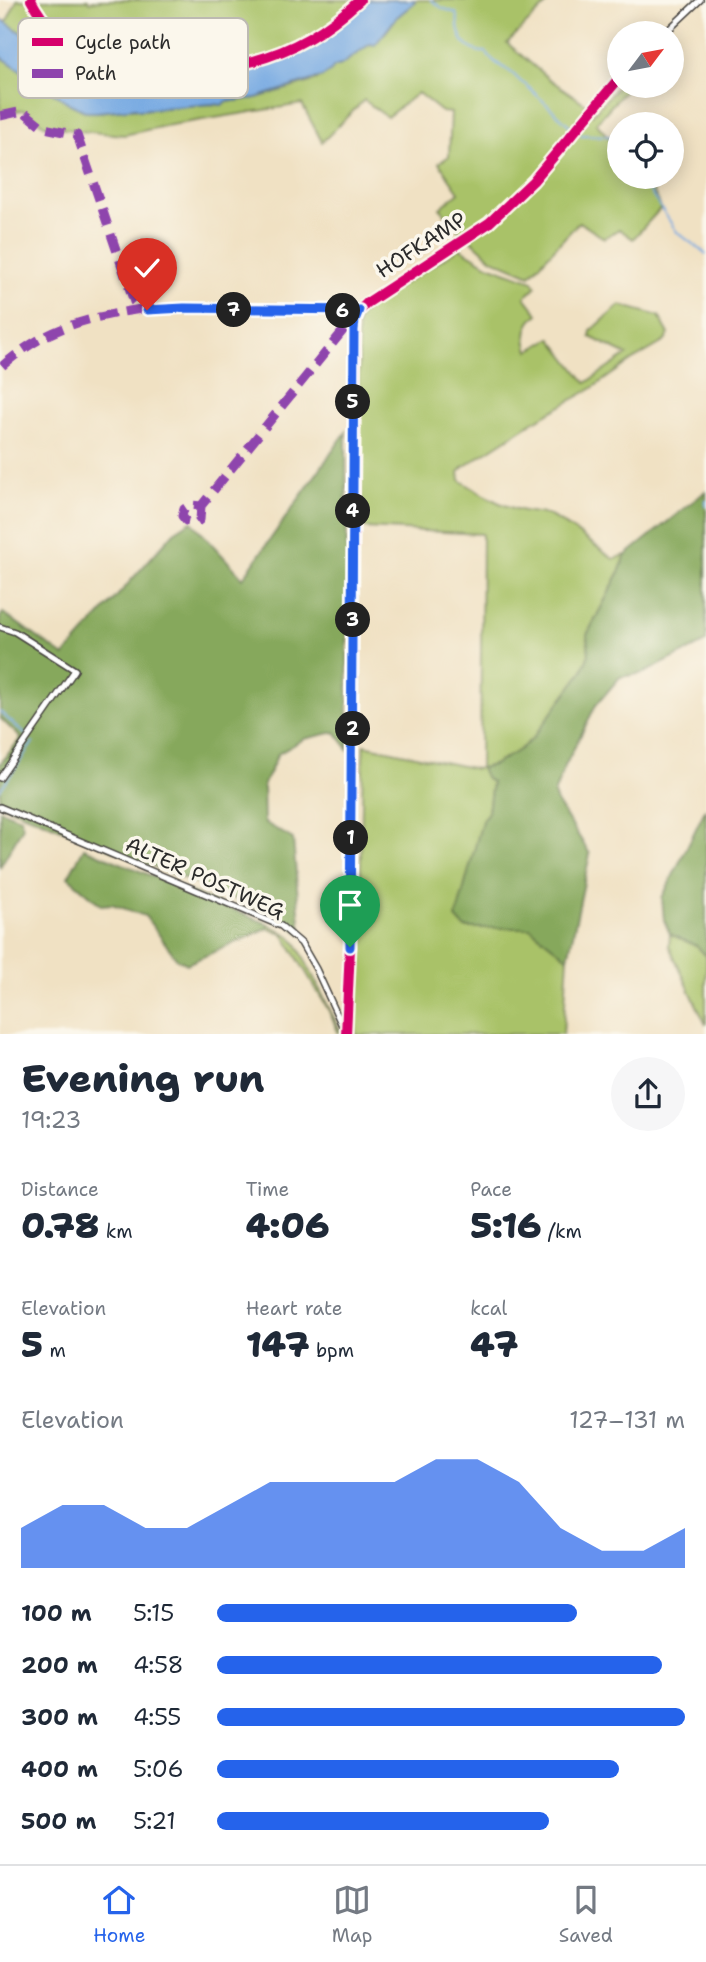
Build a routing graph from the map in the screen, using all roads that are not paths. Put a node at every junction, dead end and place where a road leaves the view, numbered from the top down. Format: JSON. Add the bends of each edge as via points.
{"nodes":[{"id":1,"x":31,"y":0,"type":"edge"},
{"id":2,"x":700,"y":0,"type":"edge"},
{"id":3,"x":43,"y":18,"type":"edge"},
{"id":4,"x":678,"y":21,"type":"edge"},
{"id":5,"x":607,"y":93,"type":"edge"},
{"id":6,"x":141,"y":309,"type":"dead end"},
{"id":7,"x":359,"y":310,"type":"junction"},
{"id":8,"x":0,"y":627,"type":"edge"},
{"id":9,"x":0,"y":778,"type":"edge"},
{"id":10,"x":0,"y":807,"type":"edge"},
{"id":11,"x":346,"y":1034,"type":"edge"}],
"edges":[{"from":1,"to":3,"type":"street"},
{"from":2,"to":4,"type":"street"},
{"from":5,"to":7,"type":"street","name":"HOFKAMP","via":[[533,181],[489,223]]},
{"from":6,"to":7,"type":"street"},
{"from":7,"to":11,"type":"street","via":[[354,330]]},
{"from":8,"to":9,"type":"street","via":[[75,670]]},
{"from":10,"to":11,"type":"street","name":"ALTER POSTWEG","via":[[281,926],[301,943]]}]}
